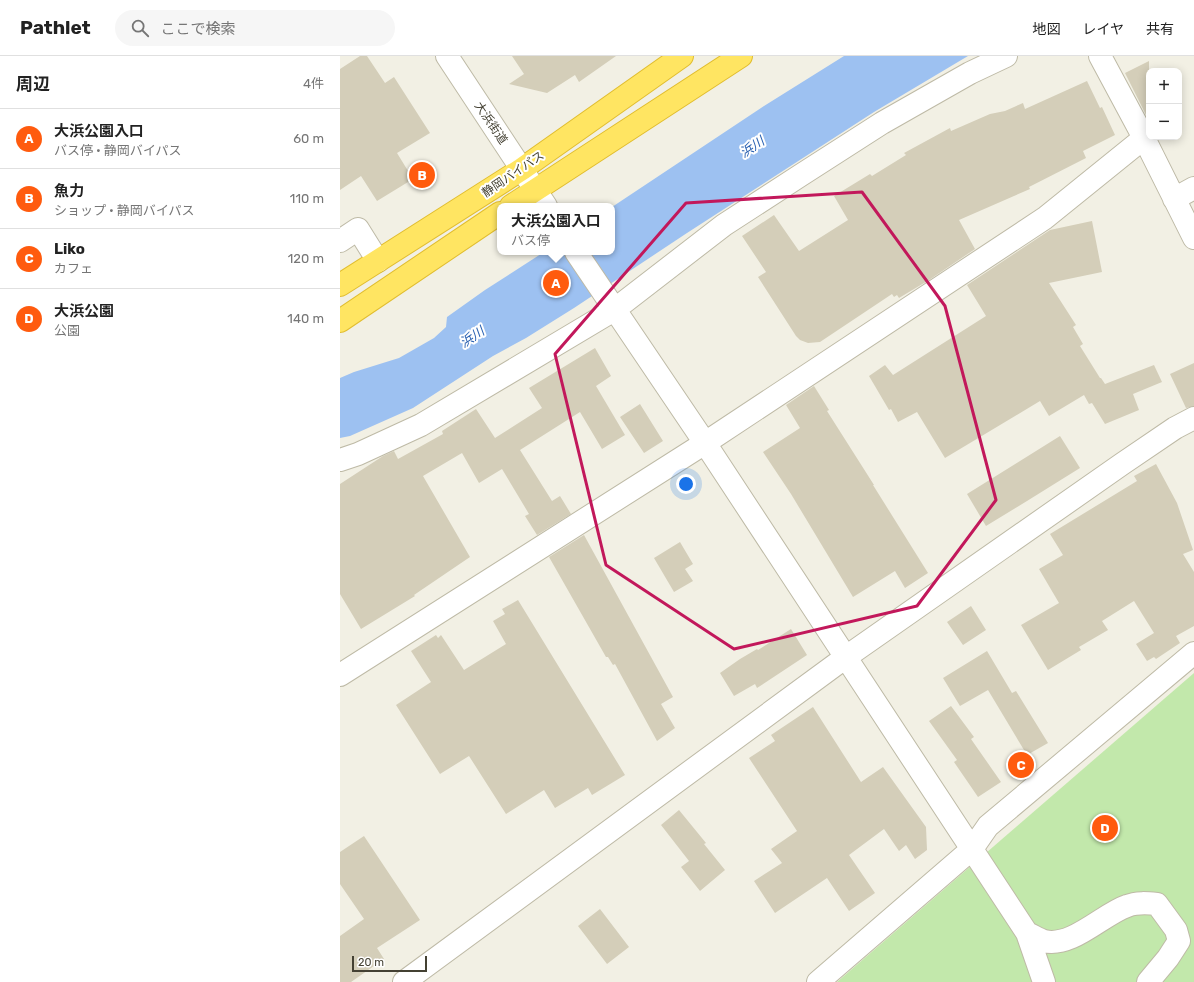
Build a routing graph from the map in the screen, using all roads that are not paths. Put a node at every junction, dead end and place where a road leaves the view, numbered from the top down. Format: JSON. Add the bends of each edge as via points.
{"nodes":[{"id":1,"x":447,"y":56,"type":"edge"},
{"id":2,"x":682,"y":56,"type":"edge"},
{"id":3,"x":741,"y":56,"type":"edge"},
{"id":4,"x":1006,"y":56,"type":"edge"},
{"id":5,"x":1100,"y":56,"type":"edge"},
{"id":6,"x":1144,"y":138,"type":"junction"},
{"id":7,"x":522,"y":170,"type":"junction"},
{"id":8,"x":1194,"y":188,"type":"edge"},
{"id":9,"x":541,"y":198,"type":"edge"},
{"id":10,"x":1174,"y":199,"type":"junction"},
{"id":11,"x":522,"y":203,"type":"edge"},
{"id":12,"x":497,"y":215,"type":"edge"},
{"id":13,"x":1194,"y":238,"type":"edge"},
{"id":14,"x":340,"y":241,"type":"edge"},
{"id":15,"x":578,"y":255,"type":"edge"},
{"id":16,"x":378,"y":261,"type":"junction"},
{"id":17,"x":340,"y":285,"type":"edge"},
{"id":18,"x":612,"y":307,"type":"junction"},
{"id":19,"x":340,"y":321,"type":"edge"},
{"id":20,"x":1194,"y":418,"type":"edge"},
{"id":21,"x":705,"y":443,"type":"junction"},
{"id":22,"x":340,"y":460,"type":"edge"},
{"id":23,"x":1194,"y":653,"type":"edge"},
{"id":24,"x":846,"y":657,"type":"junction"},
{"id":25,"x":340,"y":675,"type":"edge"},
{"id":26,"x":972,"y":849,"type":"junction"},
{"id":27,"x":1027,"y":933,"type":"junction"},
{"id":28,"x":404,"y":982,"type":"edge"},
{"id":29,"x":818,"y":982,"type":"edge"},
{"id":30,"x":1044,"y":982,"type":"edge"},
{"id":31,"x":1148,"y":982,"type":"edge"}],
"edges":[{"from":1,"to":7,"type":"street","name":"大浜街道"},
{"from":2,"to":7,"type":"highway","name":"静岡バイパス"},
{"from":3,"to":9,"type":"highway"},
{"from":4,"to":18,"type":"street","via":[[970,73],[882,123],[724,225]]},
{"from":5,"to":6,"type":"street"},
{"from":6,"to":10,"type":"street"},
{"from":6,"to":21,"type":"street","via":[[1045,218]]},
{"from":7,"to":9,"type":"street","name":"大浜街道"},
{"from":7,"to":16,"type":"highway","name":"静岡バイパス"},
{"from":8,"to":10,"type":"street"},
{"from":9,"to":11,"type":"highway"},
{"from":10,"to":13,"type":"street"},
{"from":12,"to":19,"type":"highway","name":"静岡バイパス"},
{"from":14,"to":16,"type":"street","via":[[358,229]]},
{"from":15,"to":18,"type":"street"},
{"from":16,"to":17,"type":"highway","name":"静岡バイパス"},
{"from":18,"to":21,"type":"street"},
{"from":18,"to":22,"type":"street","via":[[421,425]]},
{"from":20,"to":24,"type":"street","via":[[1122,464]]},
{"from":21,"to":24,"type":"street"},
{"from":21,"to":25,"type":"street"},
{"from":23,"to":26,"type":"street","via":[[988,826]]},
{"from":24,"to":26,"type":"street"},
{"from":24,"to":28,"type":"street"},
{"from":26,"to":27,"type":"street"},
{"from":26,"to":29,"type":"street"},
{"from":27,"to":30,"type":"street"},
{"from":27,"to":31,"type":"street","via":[[1045,941],[1061,941],[1080,934],[1126,906],[1143,902],[1157,904],[1176,930],[1179,941]]}]}
